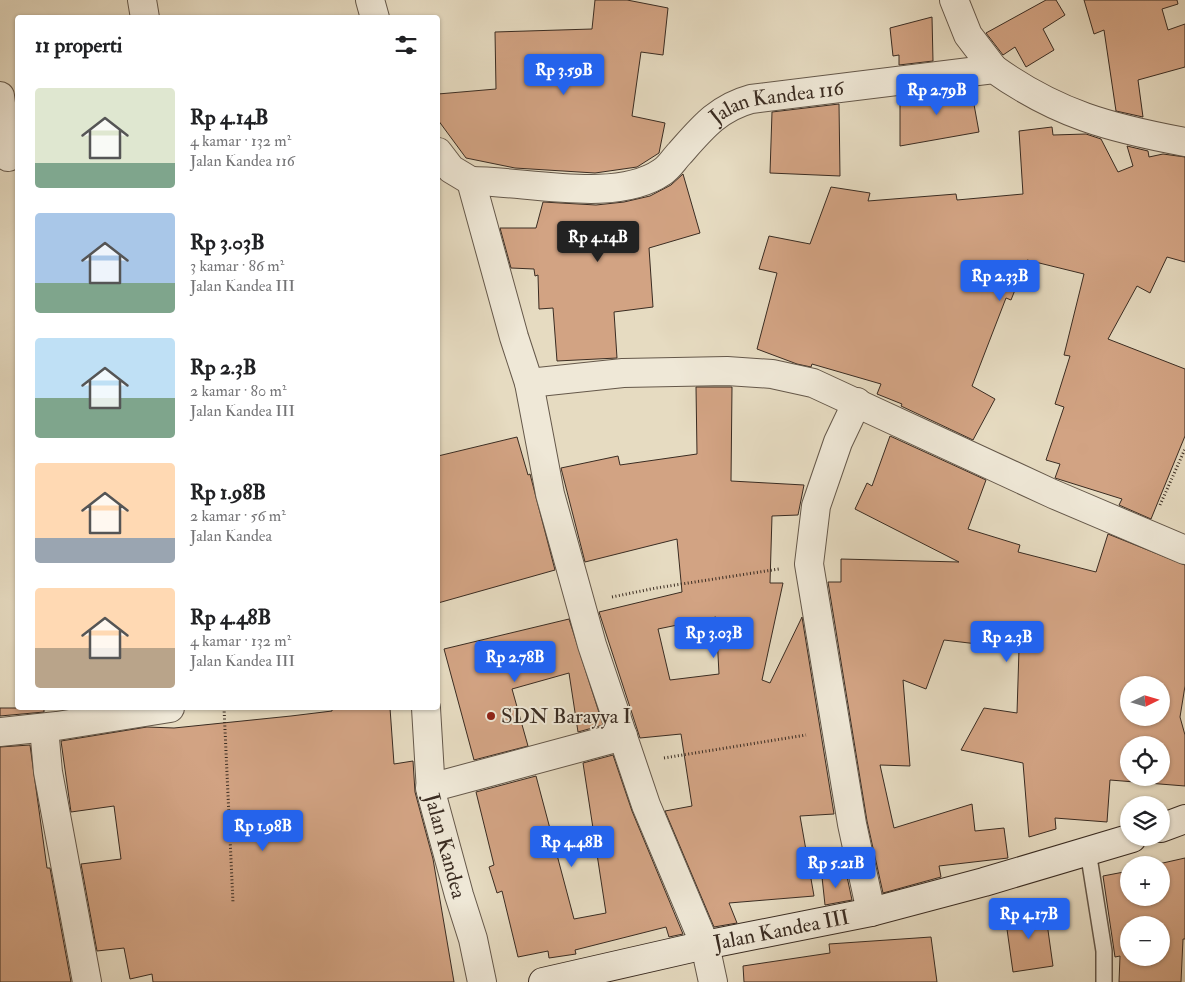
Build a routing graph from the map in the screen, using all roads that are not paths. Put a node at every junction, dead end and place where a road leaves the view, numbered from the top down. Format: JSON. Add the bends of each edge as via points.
{"nodes":[{"id":1,"x":142,"y":0,"type":"edge"},
{"id":2,"x":370,"y":0,"type":"edge"},
{"id":3,"x":954,"y":0,"type":"edge"},
{"id":4,"x":144,"y":15,"type":"edge"},
{"id":5,"x":374,"y":15,"type":"edge"},
{"id":6,"x":994,"y":69,"type":"junction"},
{"id":7,"x":0,"y":96,"type":"edge"},
{"id":8,"x":1185,"y":142,"type":"edge"},
{"id":9,"x":440,"y":155,"type":"edge"},
{"id":10,"x":8,"y":157,"type":"dead end"},
{"id":11,"x":471,"y":181,"type":"junction"},
{"id":12,"x":529,"y":383,"type":"junction"},
{"id":13,"x":857,"y":402,"type":"junction"},
{"id":14,"x":1185,"y":550,"type":"edge"},
{"id":15,"x":152,"y":710,"type":"edge"},
{"id":16,"x":426,"y":710,"type":"edge"},
{"id":17,"x":53,"y":721,"type":"edge"},
{"id":18,"x":0,"y":732,"type":"edge"},
{"id":19,"x":623,"y":736,"type":"junction"},
{"id":20,"x":430,"y":788,"type":"junction"},
{"id":21,"x":1185,"y":819,"type":"edge"},
{"id":22,"x":1170,"y":825,"type":"edge"},
{"id":23,"x":1120,"y":842,"type":"edge"},
{"id":24,"x":1088,"y":851,"type":"junction"},
{"id":25,"x":871,"y":912,"type":"junction"},
{"id":26,"x":705,"y":945,"type":"junction"},
{"id":27,"x":87,"y":982,"type":"edge"},
{"id":28,"x":482,"y":982,"type":"edge"},
{"id":29,"x":543,"y":982,"type":"edge"},
{"id":30,"x":713,"y":982,"type":"edge"},
{"id":31,"x":1104,"y":982,"type":"edge"}],
"edges":[{"from":1,"to":4,"type":"street"},
{"from":2,"to":5,"type":"street"},
{"from":3,"to":6,"type":"street","via":[[968,35]]},
{"from":6,"to":8,"type":"street","via":[[1038,98],[1072,114],[1110,126]]},
{"from":6,"to":11,"type":"street","name":"Jalan Kandea 116","via":[[751,99],[733,104],[711,119],[663,172],[626,186],[566,188]]},
{"from":7,"to":10,"type":"street"},
{"from":9,"to":11,"type":"street","via":[[451,169]]},
{"from":11,"to":12,"type":"street"},
{"from":12,"to":13,"type":"street","via":[[623,373],[727,370],[772,374],[813,383]]},
{"from":12,"to":19,"type":"street","via":[[550,494],[592,644]]},
{"from":13,"to":14,"type":"street","via":[[1053,494]]},
{"from":13,"to":25,"type":"street","via":[[838,442],[816,506],[809,564],[852,824]]},
{"from":15,"to":17,"type":"street"},
{"from":16,"to":20,"type":"street","name":"Jalan Kandea"},
{"from":17,"to":18,"type":"street"},
{"from":17,"to":27,"type":"street","via":[[48,772]]},
{"from":19,"to":20,"type":"street"},
{"from":19,"to":26,"type":"street","via":[[646,805]]},
{"from":20,"to":28,"type":"street","name":"Jalan Kandea"},
{"from":21,"to":22,"type":"street"},
{"from":23,"to":24,"type":"street","name":"Jalan Kandea III"},
{"from":24,"to":25,"type":"street","name":"Jalan Kandea III"},
{"from":24,"to":31,"type":"lane","via":[[1104,951]]},
{"from":25,"to":26,"type":"street","name":"Jalan Kandea III"},
{"from":26,"to":29,"type":"street","name":"Jalan Kandea III"},
{"from":26,"to":30,"type":"street"}]}
